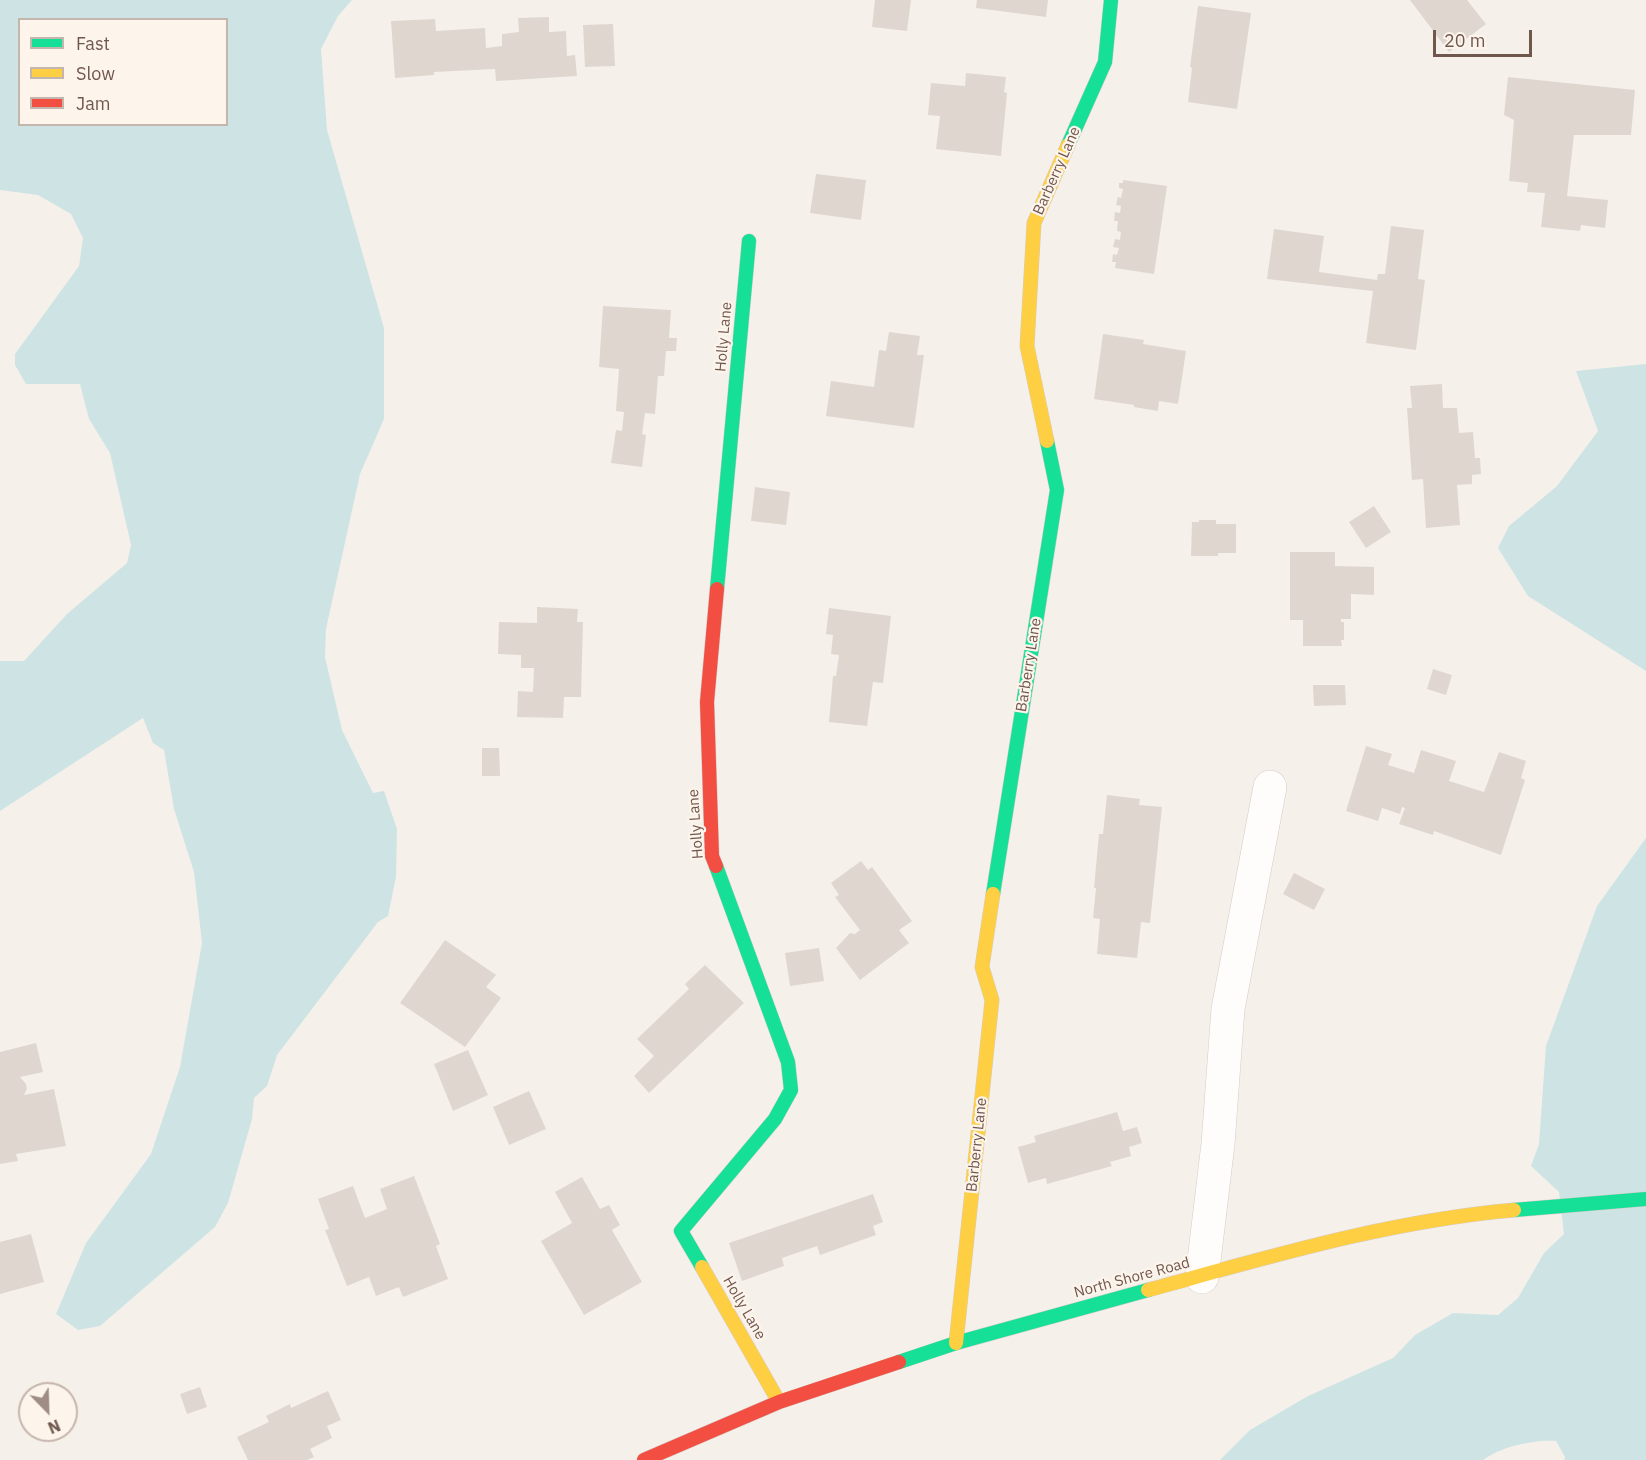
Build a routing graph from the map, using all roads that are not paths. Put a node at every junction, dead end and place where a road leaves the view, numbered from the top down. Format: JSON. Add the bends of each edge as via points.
{"nodes":[{"id":1,"x":1111,"y":0,"type":"edge"},
{"id":2,"x":749,"y":241,"type":"dead end"},
{"id":3,"x":1270,"y":787,"type":"dead end"},
{"id":4,"x":1646,"y":1199,"type":"edge"},
{"id":5,"x":1202,"y":1276,"type":"junction"},
{"id":6,"x":956,"y":1343,"type":"junction"},
{"id":7,"x":778,"y":1402,"type":"junction"},
{"id":8,"x":644,"y":1460,"type":"edge"}],
"edges":[{"from":1,"to":6,"type":"street","name":"Barberry Lane","via":[[1105,62],[1034,223],[1027,346],[1057,490],[982,967],[992,999]]},
{"from":2,"to":7,"type":"street","name":"Holly Lane","via":[[707,702],[712,856],[788,1062],[791,1090],[775,1119],[681,1231]]},
{"from":3,"to":5,"type":"street","via":[[1228,1009],[1218,1144]]},
{"from":4,"to":5,"type":"street","name":"North Shore Road","via":[[1471,1214],[1330,1240]]},
{"from":5,"to":6,"type":"street","name":"North Shore Road"},
{"from":6,"to":7,"type":"street","name":"North Shore Road"},
{"from":7,"to":8,"type":"street","name":"North Shore Road"}]}
